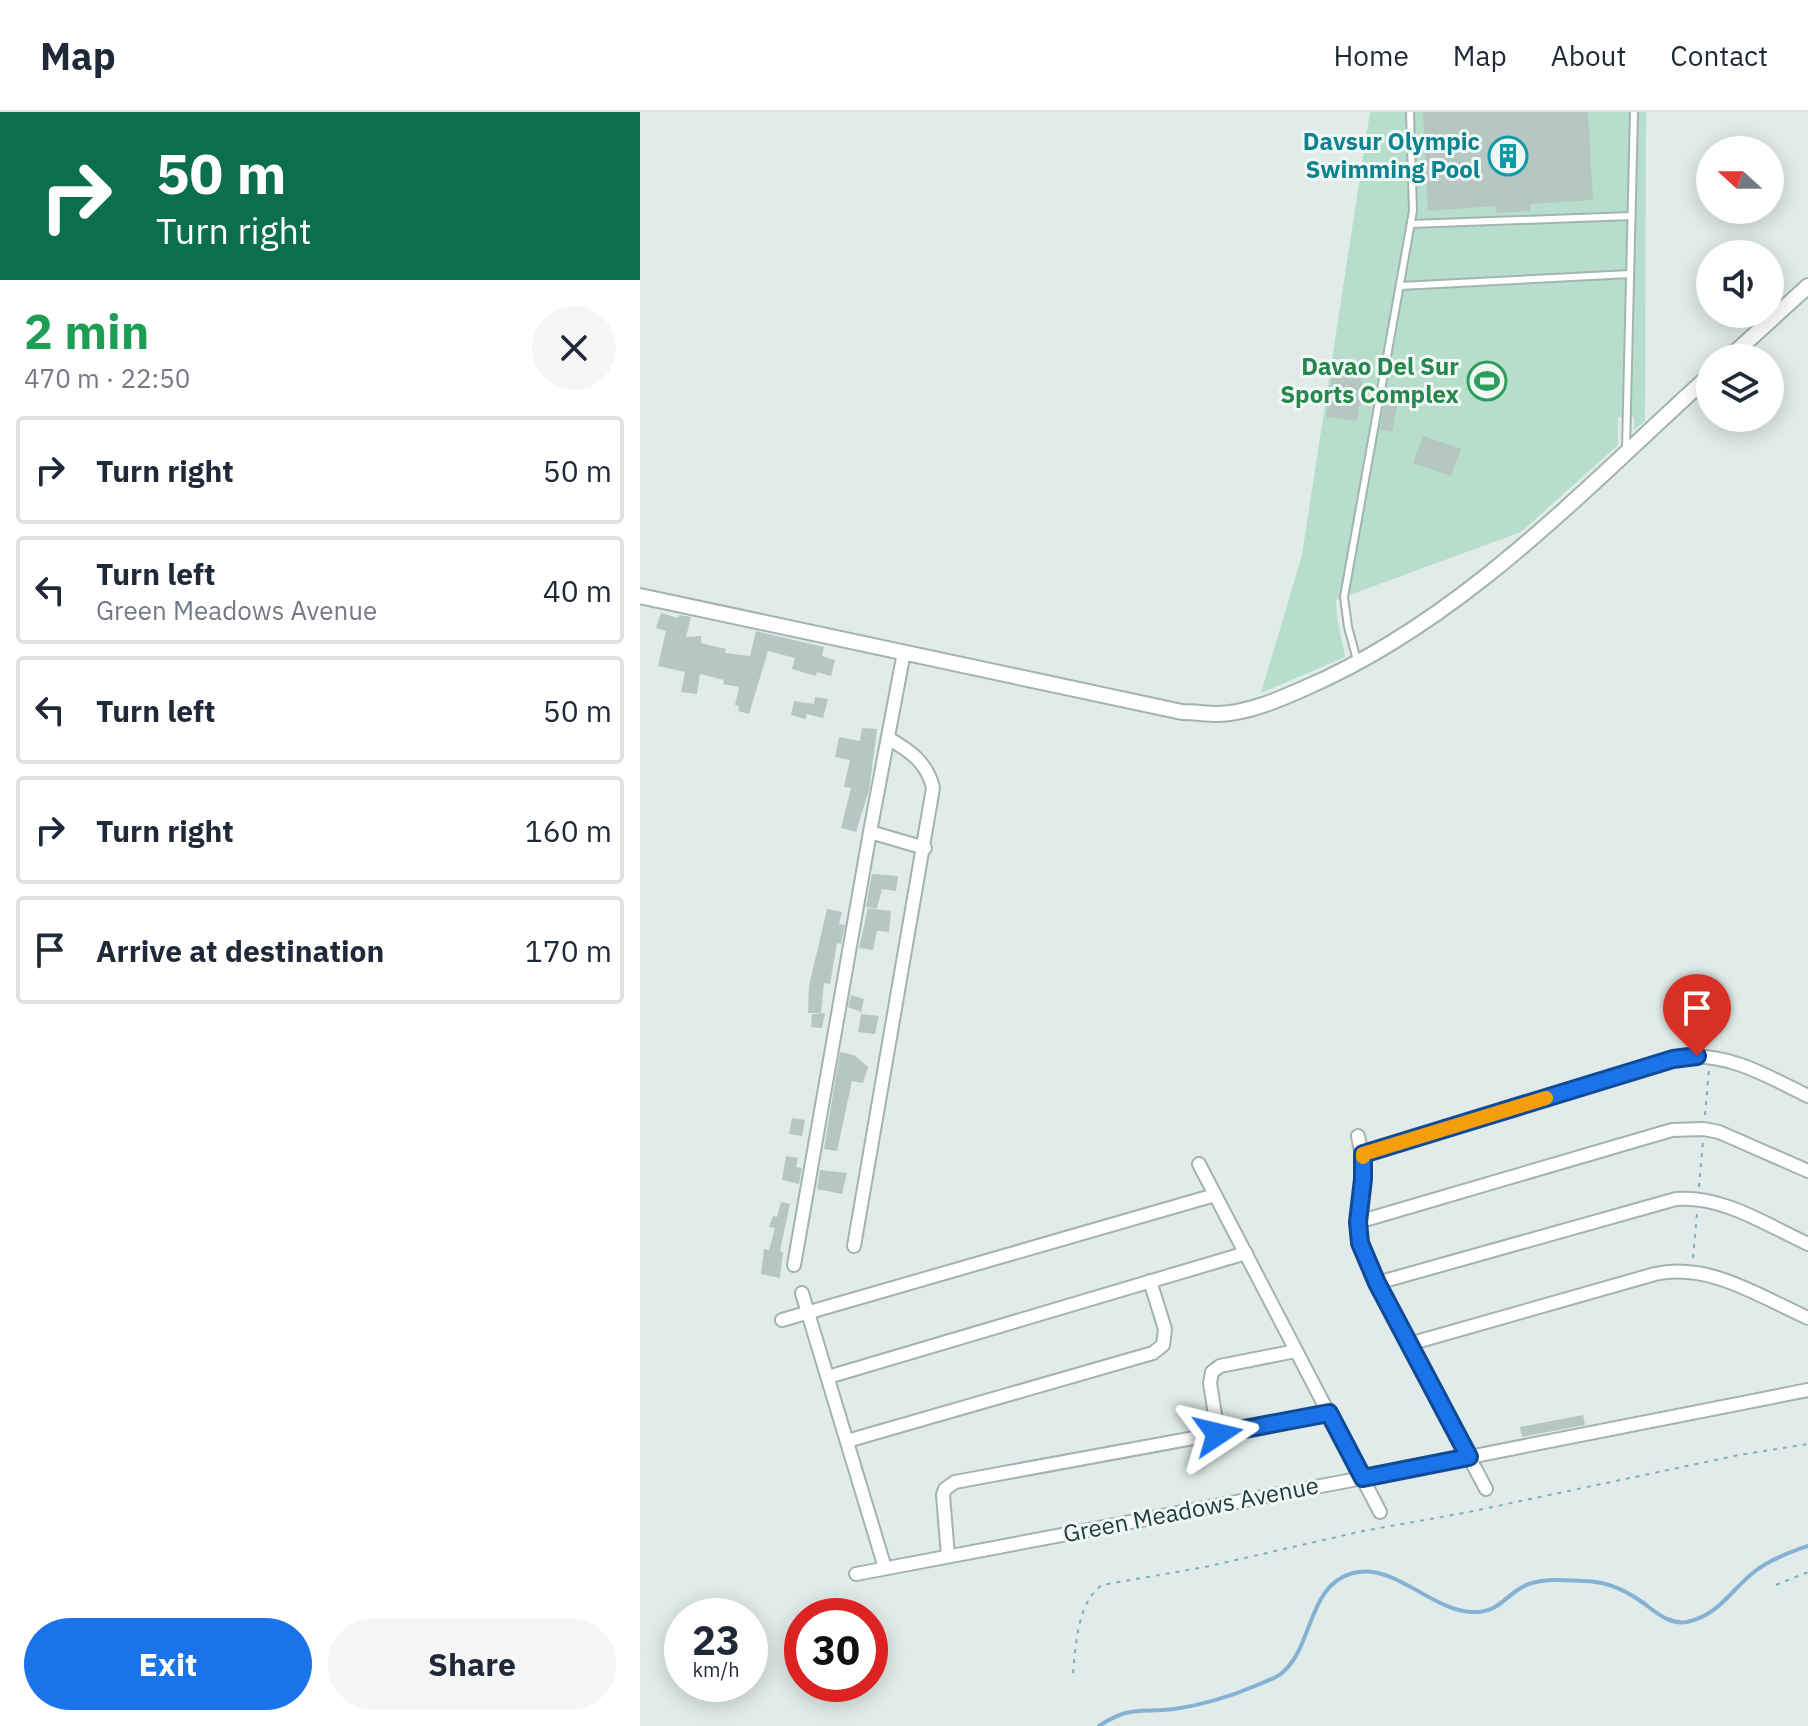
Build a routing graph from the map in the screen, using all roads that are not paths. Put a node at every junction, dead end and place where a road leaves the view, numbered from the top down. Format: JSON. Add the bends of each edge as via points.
{"nodes":[{"id":1,"x":1410,"y":112,"type":"edge"},
{"id":2,"x":1634,"y":112,"type":"edge"},
{"id":3,"x":1632,"y":216,"type":"junction"},
{"id":4,"x":1411,"y":224,"type":"junction"},
{"id":5,"x":1630,"y":274,"type":"junction"},
{"id":6,"x":1400,"y":286,"type":"junction"},
{"id":7,"x":1808,"y":286,"type":"edge"},
{"id":8,"x":1744,"y":344,"type":"edge"},
{"id":9,"x":1696,"y":388,"type":"edge"},
{"id":10,"x":1626,"y":452,"type":"junction"},
{"id":11,"x":640,"y":596,"type":"edge"},
{"id":12,"x":904,"y":652,"type":"junction"},
{"id":13,"x":1358,"y":663,"type":"junction"},
{"id":14,"x":888,"y":738,"type":"junction"},
{"id":15,"x":870,"y":832,"type":"junction"},
{"id":16,"x":925,"y":848,"type":"junction"},
{"id":17,"x":1808,"y":1096,"type":"edge"},
{"id":18,"x":1358,"y":1136,"type":"dead end"},
{"id":19,"x":1363,"y":1154,"type":"junction"},
{"id":20,"x":1199,"y":1164,"type":"dead end"},
{"id":21,"x":1808,"y":1171,"type":"edge"},
{"id":22,"x":1215,"y":1195,"type":"junction"},
{"id":23,"x":1358,"y":1222,"type":"junction"},
{"id":24,"x":1808,"y":1244,"type":"edge"},
{"id":25,"x":854,"y":1246,"type":"dead end"},
{"id":26,"x":1246,"y":1253,"type":"junction"},
{"id":27,"x":794,"y":1265,"type":"dead end"},
{"id":28,"x":1150,"y":1281,"type":"junction"},
{"id":29,"x":1377,"y":1283,"type":"junction"},
{"id":30,"x":802,"y":1293,"type":"dead end"},
{"id":31,"x":808,"y":1312,"type":"junction"},
{"id":32,"x":1808,"y":1318,"type":"edge"},
{"id":33,"x":782,"y":1320,"type":"dead end"},
{"id":34,"x":1409,"y":1344,"type":"junction"},
{"id":35,"x":1296,"y":1351,"type":"junction"},
{"id":36,"x":828,"y":1377,"type":"junction"},
{"id":37,"x":1808,"y":1390,"type":"edge"},
{"id":38,"x":1329,"y":1413,"type":"junction"},
{"id":39,"x":1218,"y":1434,"type":"junction"},
{"id":40,"x":847,"y":1441,"type":"junction"},
{"id":41,"x":1469,"y":1457,"type":"junction"},
{"id":42,"x":1363,"y":1478,"type":"junction"},
{"id":43,"x":1486,"y":1489,"type":"dead end"},
{"id":44,"x":1380,"y":1512,"type":"dead end"},
{"id":45,"x":948,"y":1556,"type":"junction"},
{"id":46,"x":885,"y":1568,"type":"junction"},
{"id":47,"x":856,"y":1574,"type":"dead end"}],
"edges":[{"from":1,"to":4,"type":"lane"},
{"from":2,"to":3,"type":"lane"},
{"from":3,"to":4,"type":"lane"},
{"from":3,"to":5,"type":"lane"},
{"from":4,"to":6,"type":"lane"},
{"from":5,"to":6,"type":"lane"},
{"from":5,"to":10,"type":"lane"},
{"from":6,"to":13,"type":"lane","via":[[1344,597]]},
{"from":7,"to":8,"type":"street"},
{"from":9,"to":10,"type":"street"},
{"from":10,"to":13,"type":"street","via":[[1459,598]]},
{"from":11,"to":12,"type":"street"},
{"from":12,"to":13,"type":"street","via":[[1182,712],[1220,714],[1257,707]]},
{"from":12,"to":14,"type":"street"},
{"from":14,"to":15,"type":"street"},
{"from":14,"to":16,"type":"street","via":[[930,773]]},
{"from":15,"to":16,"type":"street"},
{"from":15,"to":27,"type":"street"},
{"from":16,"to":25,"type":"street"},
{"from":17,"to":19,"type":"street","via":[[1749,1068],[1710,1057],[1673,1059]]},
{"from":18,"to":19,"type":"street"},
{"from":19,"to":23,"type":"street"},
{"from":20,"to":22,"type":"street"},
{"from":21,"to":23,"type":"street","via":[[1704,1129],[1672,1130]]},
{"from":22,"to":26,"type":"street"},
{"from":22,"to":31,"type":"street"},
{"from":23,"to":29,"type":"street","via":[[1360,1243]]},
{"from":24,"to":29,"type":"street","via":[[1698,1199],[1664,1202]]},
{"from":26,"to":28,"type":"street"},
{"from":26,"to":35,"type":"street"},
{"from":28,"to":36,"type":"street"},
{"from":28,"to":40,"type":"street","via":[[1165,1329],[1163,1345],[1153,1353]]},
{"from":29,"to":34,"type":"street"},
{"from":30,"to":31,"type":"street"},
{"from":31,"to":33,"type":"street"},
{"from":31,"to":36,"type":"street"},
{"from":32,"to":34,"type":"street","via":[[1692,1271],[1655,1274]]},
{"from":34,"to":41,"type":"street"},
{"from":35,"to":38,"type":"street"},
{"from":35,"to":39,"type":"street","via":[[1212,1372]]},
{"from":36,"to":40,"type":"street"},
{"from":37,"to":41,"type":"street","name":"Green Meadows Avenue"},
{"from":38,"to":39,"type":"street"},
{"from":38,"to":42,"type":"street"},
{"from":39,"to":45,"type":"street","via":[[949,1485],[942,1503]]},
{"from":40,"to":46,"type":"street"},
{"from":41,"to":42,"type":"street","name":"Green Meadows Avenue"},
{"from":41,"to":43,"type":"street"},
{"from":42,"to":44,"type":"street"},
{"from":42,"to":45,"type":"street","name":"Green Meadows Avenue"},
{"from":45,"to":46,"type":"street","name":"Green Meadows Avenue"},
{"from":46,"to":47,"type":"street","name":"Green Meadows Avenue"}]}
